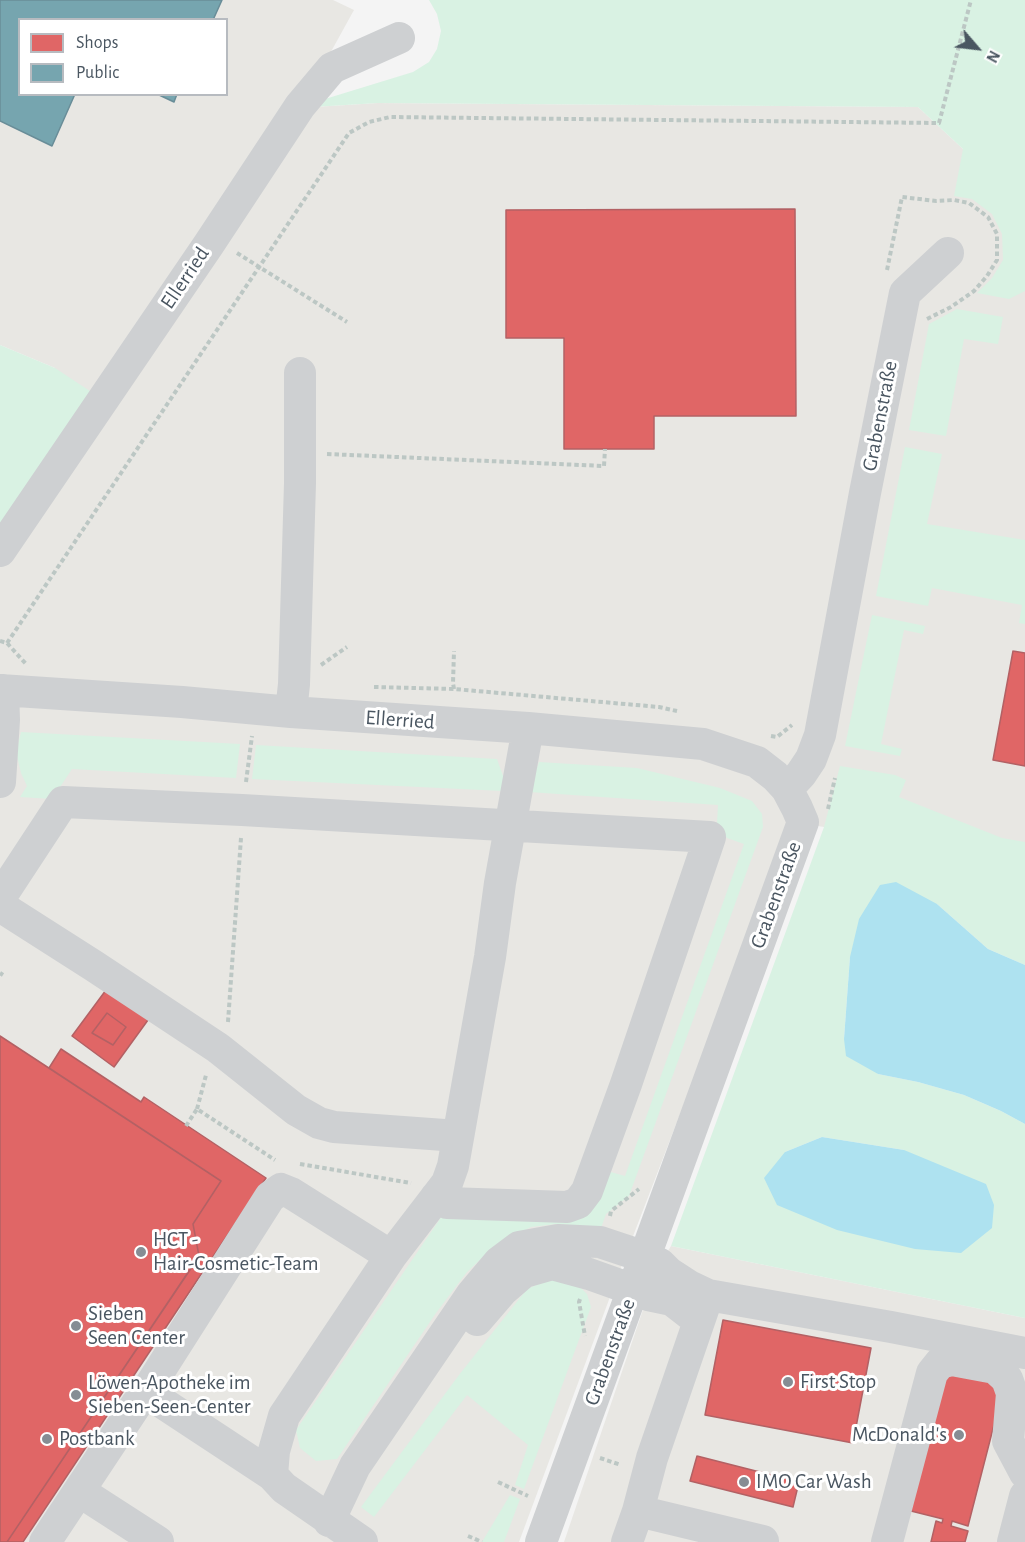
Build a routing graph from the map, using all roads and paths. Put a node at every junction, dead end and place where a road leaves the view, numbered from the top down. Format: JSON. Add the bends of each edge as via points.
{"nodes":[{"id":1,"x":971,"y":0,"type":"edge"},
{"id":2,"x":399,"y":38,"type":"dead end"},
{"id":3,"x":948,"y":253,"type":"dead end"},
{"id":4,"x":260,"y":266,"type":"junction"},
{"id":5,"x":347,"y":322,"type":"dead end"},
{"id":6,"x":300,"y":373,"type":"dead end"},
{"id":7,"x":605,"y":449,"type":"dead end"},
{"id":8,"x":300,"y":452,"type":"junction"},
{"id":9,"x":0,"y":551,"type":"edge"},
{"id":10,"x":7,"y":643,"type":"dead end"},
{"id":11,"x":454,"y":651,"type":"dead end"},
{"id":12,"x":454,"y":689,"type":"dead end"},
{"id":13,"x":2,"y":690,"type":"edge"},
{"id":14,"x":253,"y":708,"type":"junction"},
{"id":15,"x":291,"y":712,"type":"junction"},
{"id":16,"x":528,"y":728,"type":"junction"},
{"id":17,"x":0,"y":782,"type":"edge"},
{"id":18,"x":786,"y":789,"type":"junction"},
{"id":19,"x":242,"y":810,"type":"junction"},
{"id":20,"x":510,"y":826,"type":"junction"},
{"id":21,"x":0,"y":898,"type":"edge"},
{"id":22,"x":0,"y":906,"type":"edge"},
{"id":23,"x":218,"y":1048,"type":"junction"},
{"id":24,"x":197,"y":1109,"type":"junction"},
{"id":25,"x":186,"y":1126,"type":"dead end"},
{"id":26,"x":458,"y":1136,"type":"junction"},
{"id":27,"x":284,"y":1162,"type":"dead end"},
{"id":28,"x":295,"y":1164,"type":"dead end"},
{"id":29,"x":441,"y":1190,"type":"junction"},
{"id":30,"x":392,"y":1256,"type":"junction"},
{"id":31,"x":645,"y":1257,"type":"junction"},
{"id":32,"x":633,"y":1289,"type":"junction"},
{"id":33,"x":703,"y":1308,"type":"junction"},
{"id":34,"x":1025,"y":1353,"type":"edge"},
{"id":35,"x":146,"y":1392,"type":"junction"},
{"id":36,"x":1025,"y":1473,"type":"edge"},
{"id":37,"x":272,"y":1475,"type":"junction"},
{"id":38,"x":498,"y":1482,"type":"dead end"},
{"id":39,"x":79,"y":1491,"type":"junction"},
{"id":40,"x":1025,"y":1496,"type":"edge"},
{"id":41,"x":531,"y":1497,"type":"dead end"},
{"id":42,"x":638,"y":1511,"type":"junction"},
{"id":43,"x":321,"y":1531,"type":"edge"},
{"id":44,"x":468,"y":1536,"type":"dead end"},
{"id":45,"x":763,"y":1541,"type":"edge"},
{"id":46,"x":45,"y":1542,"type":"edge"},
{"id":47,"x":158,"y":1542,"type":"edge"},
{"id":48,"x":362,"y":1542,"type":"edge"},
{"id":49,"x":482,"y":1542,"type":"edge"},
{"id":50,"x":541,"y":1542,"type":"edge"},
{"id":51,"x":627,"y":1542,"type":"edge"},
{"id":52,"x":887,"y":1542,"type":"edge"},
{"id":53,"x":1013,"y":1542,"type":"edge"}],
"edges":[{"from":1,"to":4,"type":"path","via":[[939,123],[390,117],[349,133]]},
{"from":2,"to":9,"type":"street","name":"Ellerried","via":[[333,68],[300,106]]},
{"from":3,"to":18,"type":"street","name":"Grabenstraße","via":[[904,293],[820,735],[811,759]]},
{"from":4,"to":5,"type":"path"},
{"from":4,"to":10,"type":"path"},
{"from":6,"to":8,"type":"street"},
{"from":7,"to":8,"type":"path","via":[[604,466]]},
{"from":8,"to":15,"type":"street"},
{"from":11,"to":12,"type":"path"},
{"from":13,"to":14,"type":"street","name":"Ellerried"},
{"from":13,"to":17,"type":"street"},
{"from":14,"to":15,"type":"street","name":"Ellerried"},
{"from":14,"to":19,"type":"path"},
{"from":15,"to":16,"type":"street","name":"Ellerried"},
{"from":16,"to":18,"type":"street","name":"Ellerried","via":[[703,744],[757,762]]},
{"from":16,"to":20,"type":"street"},
{"from":18,"to":31,"type":"street","name":"Grabenstraße","via":[[803,822]]},
{"from":19,"to":20,"type":"street"},
{"from":19,"to":21,"type":"street","via":[[63,802]]},
{"from":19,"to":23,"type":"path","via":[[228,1030]]},
{"from":20,"to":26,"type":"street"},
{"from":20,"to":29,"type":"street","via":[[710,837],[626,1084],[587,1191],[578,1203],[567,1207],[447,1203]]},
{"from":22,"to":23,"type":"street"},
{"from":23,"to":24,"type":"path","via":[[210,1060]]},
{"from":23,"to":26,"type":"street","via":[[296,1110],[318,1122],[334,1127]]},
{"from":24,"to":25,"type":"path"},
{"from":24,"to":27,"type":"path","via":[[272,1160]]},
{"from":26,"to":29,"type":"street","via":[[453,1166]]},
{"from":28,"to":29,"type":"path"},
{"from":29,"to":30,"type":"street"},
{"from":30,"to":35,"type":"street","via":[[282,1190],[270,1197]]},
{"from":30,"to":37,"type":"street","via":[[284,1416]]},
{"from":31,"to":32,"type":"street","name":"Grabenstraße"},
{"from":31,"to":33,"type":"street","via":[[689,1286]]},
{"from":31,"to":43,"type":"street","via":[[600,1242],[558,1240],[519,1247],[499,1262],[472,1294],[355,1466]]},
{"from":32,"to":33,"type":"street"},
{"from":32,"to":43,"type":"street","via":[[552,1264],[524,1272],[487,1308],[443,1364]]},
{"from":32,"to":50,"type":"street","name":"Grabenstraße"},
{"from":33,"to":34,"type":"street","via":[[891,1327]]},
{"from":33,"to":42,"type":"street","via":[[649,1466]]},
{"from":35,"to":37,"type":"street"},
{"from":35,"to":39,"type":"street"},
{"from":36,"to":52,"type":"street","via":[[1008,1441],[1012,1393],[1007,1379],[995,1368],[952,1360],[940,1363],[932,1373]]},
{"from":37,"to":43,"type":"street"},
{"from":38,"to":41,"type":"path"},
{"from":39,"to":46,"type":"street"},
{"from":39,"to":47,"type":"street"},
{"from":40,"to":53,"type":"street"},
{"from":42,"to":45,"type":"street"},
{"from":42,"to":51,"type":"street"},
{"from":43,"to":48,"type":"street"},
{"from":44,"to":49,"type":"path"}]}
